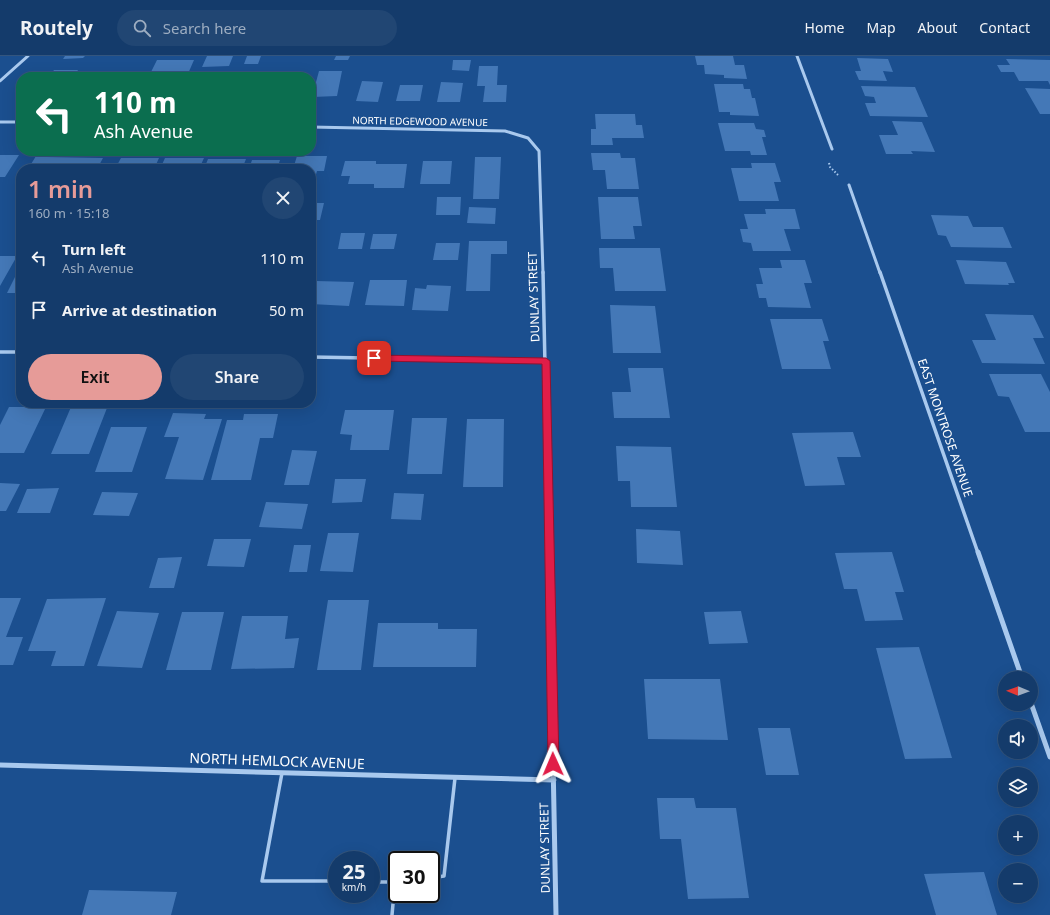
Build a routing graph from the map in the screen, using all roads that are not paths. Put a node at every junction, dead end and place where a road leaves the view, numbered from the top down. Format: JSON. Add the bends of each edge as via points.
{"nodes":[{"id":1,"x":28,"y":56,"type":"edge"},
{"id":2,"x":797,"y":56,"type":"edge"},
{"id":3,"x":0,"y":81,"type":"edge"},
{"id":4,"x":0,"y":122,"type":"edge"},
{"id":5,"x":16,"y":122,"type":"edge"},
{"id":6,"x":316,"y":127,"type":"edge"},
{"id":7,"x":528,"y":138,"type":"joint"},
{"id":8,"x":832,"y":149,"type":"road end"},
{"id":9,"x":849,"y":185,"type":"road end"},
{"id":10,"x":0,"y":352,"type":"edge"},
{"id":11,"x":16,"y":352,"type":"edge"},
{"id":12,"x":316,"y":357,"type":"edge"},
{"id":13,"x":546,"y":361,"type":"junction"},
{"id":14,"x":1020,"y":671,"type":"edge"},
{"id":15,"x":1034,"y":711,"type":"edge"},
{"id":16,"x":1050,"y":757,"type":"edge"},
{"id":17,"x":0,"y":766,"type":"edge"},
{"id":18,"x":282,"y":773,"type":"junction"},
{"id":19,"x":455,"y":778,"type":"junction"},
{"id":20,"x":554,"y":780,"type":"junction"},
{"id":21,"x":440,"y":877,"type":"edge"},
{"id":22,"x":328,"y":881,"type":"edge"},
{"id":23,"x":393,"y":903,"type":"edge"},
{"id":24,"x":392,"y":915,"type":"edge"},
{"id":25,"x":556,"y":915,"type":"edge"}],
"edges":[{"from":1,"to":3,"type":"street"},
{"from":2,"to":8,"type":"street"},
{"from":4,"to":5,"type":"street"},
{"from":6,"to":7,"type":"street","name":"NORTH EDGEWOOD AVENUE","via":[[505,131]]},
{"from":7,"to":13,"type":"street","name":"DUNLAY STREET","via":[[539,151]]},
{"from":9,"to":14,"type":"street","name":"EAST MONTROSE AVENUE"},
{"from":10,"to":11,"type":"street"},
{"from":12,"to":13,"type":"street"},
{"from":13,"to":20,"type":"street","name":"DUNLAY STREET"},
{"from":15,"to":16,"type":"street"},
{"from":17,"to":18,"type":"street","name":"NORTH HEMLOCK AVENUE"},
{"from":18,"to":19,"type":"street","name":"NORTH HEMLOCK AVENUE"},
{"from":18,"to":22,"type":"lane","via":[[262,881]]},
{"from":19,"to":20,"type":"street","name":"NORTH HEMLOCK AVENUE"},
{"from":19,"to":21,"type":"lane","via":[[444,876]]},
{"from":20,"to":25,"type":"street","name":"DUNLAY STREET"},
{"from":23,"to":24,"type":"lane"}]}
